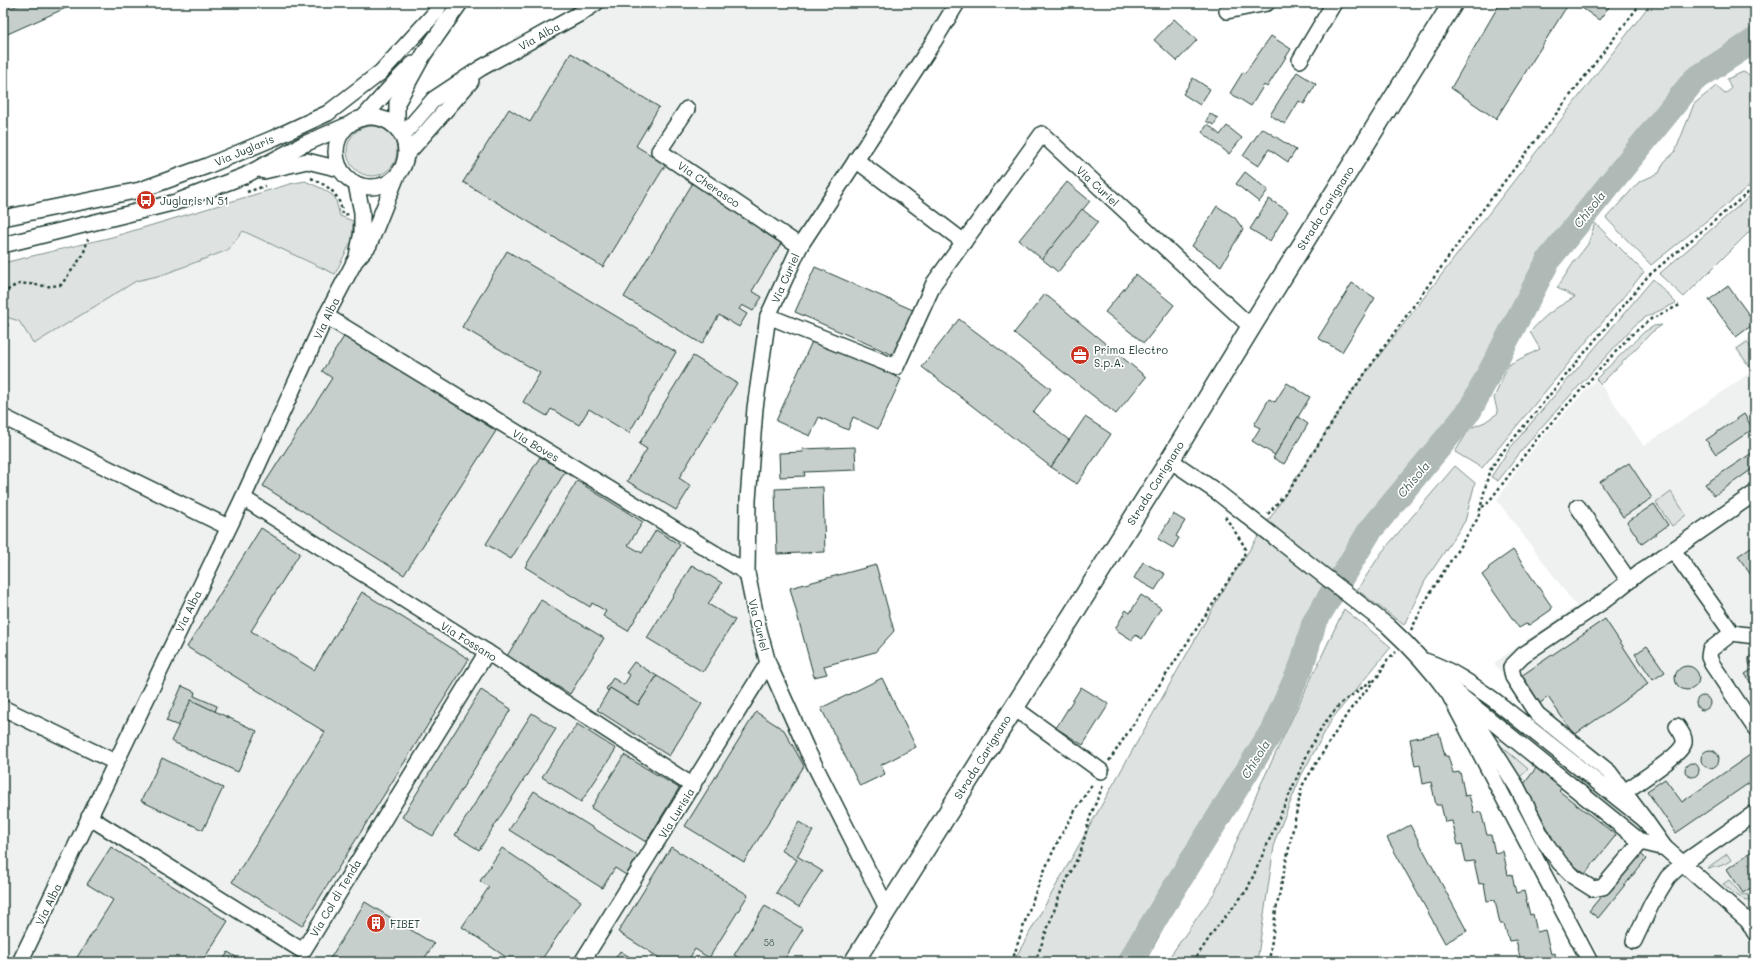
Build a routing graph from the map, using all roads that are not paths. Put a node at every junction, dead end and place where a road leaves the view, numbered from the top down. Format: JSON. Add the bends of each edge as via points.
{"nodes":[{"id":1,"x":440,"y":3,"type":"edge"},
{"id":2,"x":460,"y":3,"type":"edge"},
{"id":3,"x":596,"y":3,"type":"edge"},
{"id":4,"x":957,"y":3,"type":"edge"},
{"id":5,"x":1267,"y":3,"type":"edge"},
{"id":6,"x":1334,"y":3,"type":"edge"},
{"id":7,"x":1453,"y":3,"type":"edge"},
{"id":8,"x":1227,"y":11,"type":"dead end"},
{"id":9,"x":424,"y":54,"type":"junction"},
{"id":10,"x":1300,"y":60,"type":"dead end"},
{"id":11,"x":482,"y":68,"type":"junction"},
{"id":12,"x":687,"y":109,"type":"dead end"},
{"id":13,"x":363,"y":118,"type":"junction"},
{"id":14,"x":348,"y":125,"type":"junction"},
{"id":15,"x":400,"y":131,"type":"junction"},
{"id":16,"x":407,"y":154,"type":"junction"},
{"id":17,"x":856,"y":160,"type":"junction"},
{"id":18,"x":340,"y":169,"type":"junction"},
{"id":19,"x":244,"y":176,"type":"junction"},
{"id":20,"x":396,"y":178,"type":"junction"},
{"id":21,"x":356,"y":184,"type":"junction"},
{"id":22,"x":3,"y":218,"type":"edge"},
{"id":23,"x":964,"y":242,"type":"junction"},
{"id":24,"x":3,"y":245,"type":"edge"},
{"id":25,"x":800,"y":246,"type":"junction"},
{"id":26,"x":355,"y":261,"type":"junction"},
{"id":27,"x":326,"y":316,"type":"junction"},
{"id":28,"x":768,"y":316,"type":"junction"},
{"id":29,"x":1250,"y":327,"type":"junction"},
{"id":30,"x":3,"y":417,"type":"edge"},
{"id":31,"x":1170,"y":460,"type":"junction"},
{"id":32,"x":1755,"y":493,"type":"edge"},
{"id":33,"x":243,"y":498,"type":"junction"},
{"id":34,"x":1578,"y":507,"type":"dead end"},
{"id":35,"x":228,"y":527,"type":"junction"},
{"id":36,"x":1672,"y":550,"type":"junction"},
{"id":37,"x":747,"y":573,"type":"junction"},
{"id":38,"x":1629,"y":581,"type":"junction"},
{"id":39,"x":1732,"y":632,"type":"junction"},
{"id":40,"x":1755,"y":636,"type":"edge"},
{"id":41,"x":486,"y":652,"type":"junction"},
{"id":42,"x":1423,"y":661,"type":"junction"},
{"id":43,"x":768,"y":663,"type":"junction"},
{"id":44,"x":1434,"y":674,"type":"junction"},
{"id":45,"x":1472,"y":705,"type":"junction"},
{"id":46,"x":1013,"y":707,"type":"junction"},
{"id":47,"x":3,"y":708,"type":"edge"},
{"id":48,"x":1677,"y":726,"type":"dead end"},
{"id":49,"x":1755,"y":728,"type":"edge"},
{"id":50,"x":115,"y":762,"type":"junction"},
{"id":51,"x":1101,"y":772,"type":"road end"},
{"id":52,"x":693,"y":786,"type":"junction"},
{"id":53,"x":1624,"y":792,"type":"junction"},
{"id":54,"x":1755,"y":813,"type":"edge"},
{"id":55,"x":89,"y":818,"type":"junction"},
{"id":56,"x":1645,"y":820,"type":"junction"},
{"id":57,"x":1641,"y":842,"type":"junction"},
{"id":58,"x":1665,"y":848,"type":"junction"},
{"id":59,"x":1682,"y":864,"type":"junction"},
{"id":60,"x":887,"y":908,"type":"junction"},
{"id":61,"x":1753,"y":923,"type":"edge"},
{"id":62,"x":1634,"y":941,"type":"dead end"},
{"id":63,"x":20,"y":962,"type":"edge"},
{"id":64,"x":582,"y":962,"type":"edge"},
{"id":65,"x":854,"y":962,"type":"edge"},
{"id":66,"x":1590,"y":962,"type":"edge"}],
"edges":[{"from":1,"to":22,"type":"street","name":"Via Juglaris","via":[[436,12],[380,72],[328,113],[207,166],[140,190]]},
{"from":2,"to":9,"type":"street"},
{"from":3,"to":11,"type":"street","name":"Via Alba"},
{"from":4,"to":17,"type":"street","name":"Via Curiel"},
{"from":5,"to":8,"type":"street"},
{"from":6,"to":10,"type":"street"},
{"from":7,"to":29,"type":"main road","name":"Strada Carignano"},
{"from":9,"to":13,"type":"street"},
{"from":9,"to":15,"type":"street","via":[[397,103]]},
{"from":11,"to":15,"type":"street","name":"Via Alba","via":[[434,99]]},
{"from":11,"to":16,"type":"street","name":"Via Alba"},
{"from":12,"to":25,"type":"street","name":"Via Cherasco","via":[[659,151]]},
{"from":13,"to":14,"type":"street"},
{"from":13,"to":15,"type":"street","via":[[381,118]]},
{"from":14,"to":18,"type":"street","via":[[336,146]]},
{"from":14,"to":19,"type":"street","name":"Via Juglaris","via":[[302,145]]},
{"from":15,"to":16,"type":"street"},
{"from":16,"to":20,"type":"street"},
{"from":17,"to":23,"type":"street"},
{"from":17,"to":25,"type":"street","name":"Via Curiel"},
{"from":18,"to":19,"type":"street","name":"Via Juglaris","via":[[307,162]]},
{"from":18,"to":21,"type":"street"},
{"from":19,"to":24,"type":"street","name":"Via Juglaris","via":[[176,202]]},
{"from":20,"to":21,"type":"street","via":[[377,187]]},
{"from":20,"to":26,"type":"street","name":"Via Alba","via":[[369,245]]},
{"from":21,"to":26,"type":"street","name":"Via Alba","via":[[362,212],[362,232]]},
{"from":23,"to":28,"type":"street","name":"Via Curiel","via":[[934,283],[896,367]]},
{"from":23,"to":29,"type":"street","name":"Via Curiel","via":[[1042,134]]},
{"from":25,"to":28,"type":"street","name":"Via Curiel"},
{"from":26,"to":27,"type":"street","name":"Via Alba"},
{"from":27,"to":33,"type":"street","name":"Via Alba"},
{"from":27,"to":37,"type":"street","name":"Via Boves"},
{"from":28,"to":37,"type":"street","name":"Via Curiel","via":[[755,408],[748,500]]},
{"from":29,"to":31,"type":"main road","name":"Strada Carignano"},
{"from":30,"to":35,"type":"street"},
{"from":31,"to":42,"type":"street","via":[[1217,492],[1388,626]]},
{"from":31,"to":46,"type":"main road","name":"Strada Carignano"},
{"from":32,"to":36,"type":"street"},
{"from":33,"to":35,"type":"street","name":"Via Alba"},
{"from":33,"to":41,"type":"street","name":"Via Fossano"},
{"from":34,"to":38,"type":"street"},
{"from":35,"to":50,"type":"street","name":"Via Alba"},
{"from":36,"to":38,"type":"street"},
{"from":36,"to":39,"type":"street"},
{"from":37,"to":43,"type":"street","name":"Via Curiel"},
{"from":38,"to":53,"type":"street","via":[[1523,655],[1511,667],[1513,677],[1537,714],[1609,772]]},
{"from":39,"to":40,"type":"street"},
{"from":39,"to":49,"type":"street","via":[[1710,650],[1709,657]]},
{"from":41,"to":52,"type":"street","name":"Via Fossano"},
{"from":41,"to":55,"type":"street","name":"Via Col di Tenda","via":[[303,951]]},
{"from":42,"to":44,"type":"street"},
{"from":42,"to":56,"type":"street","via":[[1435,664],[1474,686]]},
{"from":43,"to":52,"type":"street","name":"Via Lurisia"},
{"from":43,"to":60,"type":"street","name":"Via Curiel","via":[[807,750]]},
{"from":44,"to":45,"type":"street"},
{"from":44,"to":66,"type":"street","via":[[1449,694]]},
{"from":45,"to":57,"type":"street"},
{"from":45,"to":57,"type":"street","via":[[1475,722],[1517,787],[1544,841],[1574,877],[1593,889],[1603,886]]},
{"from":46,"to":51,"type":"street"},
{"from":46,"to":60,"type":"main road","name":"Strada Carignano"},
{"from":47,"to":50,"type":"street"},
{"from":48,"to":53,"type":"street","via":[[1684,736],[1684,744],[1666,762]]},
{"from":50,"to":55,"type":"street","name":"Via Alba"},
{"from":52,"to":64,"type":"street","name":"Via Lurisia"},
{"from":53,"to":56,"type":"street"},
{"from":54,"to":59,"type":"street"},
{"from":55,"to":63,"type":"street","name":"Via Alba"},
{"from":56,"to":58,"type":"street"},
{"from":57,"to":58,"type":"street"},
{"from":58,"to":59,"type":"street"},
{"from":59,"to":61,"type":"street"},
{"from":59,"to":62,"type":"street","via":[[1659,889]]},
{"from":60,"to":65,"type":"main road","name":"Strada Carignano"}]}
